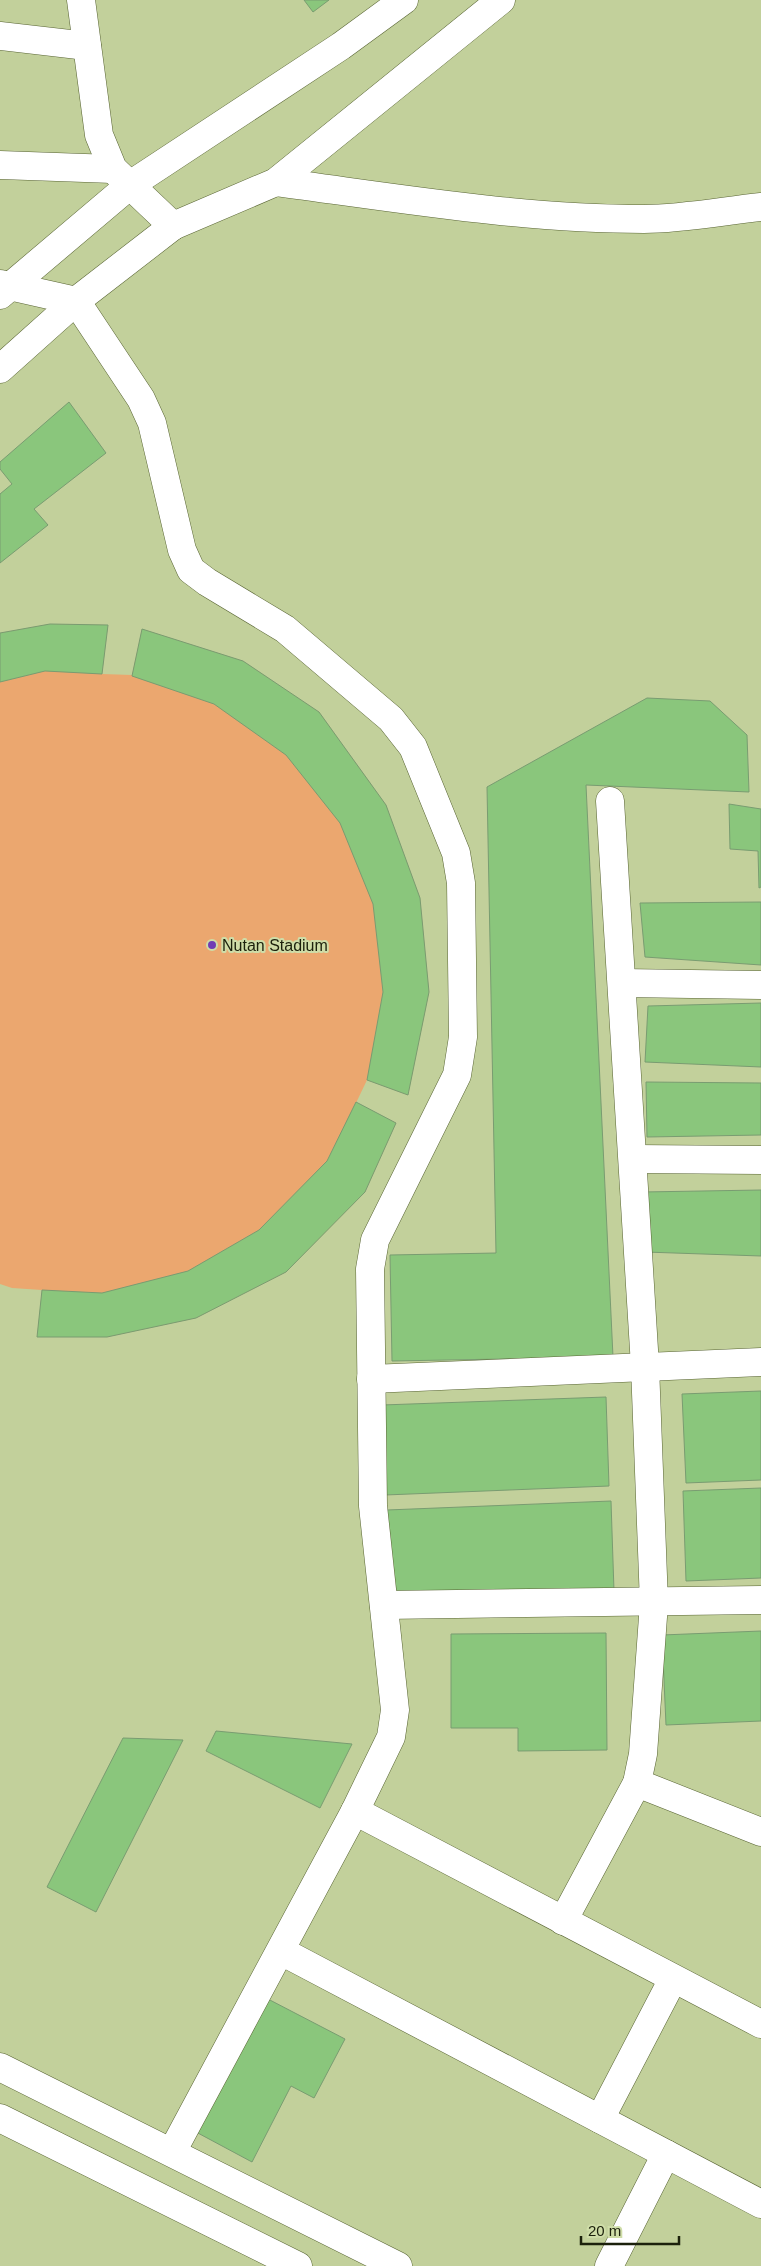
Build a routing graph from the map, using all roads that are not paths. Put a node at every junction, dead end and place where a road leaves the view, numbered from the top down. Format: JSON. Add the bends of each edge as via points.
{"nodes":[{"id":1,"x":81,"y":0,"type":"edge"},
{"id":2,"x":404,"y":0,"type":"edge"},
{"id":3,"x":501,"y":0,"type":"edge"},
{"id":4,"x":0,"y":36,"type":"edge"},
{"id":5,"x":87,"y":46,"type":"junction"},
{"id":6,"x":0,"y":165,"type":"edge"},
{"id":7,"x":122,"y":177,"type":"junction"},
{"id":8,"x":276,"y":182,"type":"junction"},
{"id":9,"x":761,"y":207,"type":"edge"},
{"id":10,"x":173,"y":226,"type":"junction"},
{"id":11,"x":3,"y":289,"type":"edge"},
{"id":12,"x":76,"y":301,"type":"junction"},
{"id":13,"x":0,"y":369,"type":"edge"},
{"id":14,"x":610,"y":801,"type":"dead end"},
{"id":15,"x":622,"y":983,"type":"junction"},
{"id":16,"x":761,"y":984,"type":"edge"},
{"id":17,"x":632,"y":1159,"type":"junction"},
{"id":18,"x":761,"y":1160,"type":"edge"},
{"id":19,"x":761,"y":1362,"type":"edge"},
{"id":20,"x":645,"y":1366,"type":"junction"},
{"id":21,"x":371,"y":1379,"type":"junction"},
{"id":22,"x":761,"y":1600,"type":"edge"},
{"id":23,"x":654,"y":1603,"type":"junction"},
{"id":24,"x":384,"y":1605,"type":"junction"},
{"id":25,"x":637,"y":1783,"type":"junction"},
{"id":26,"x":355,"y":1811,"type":"junction"},
{"id":27,"x":761,"y":1832,"type":"edge"},
{"id":28,"x":563,"y":1921,"type":"junction"},
{"id":29,"x":281,"y":1950,"type":"junction"},
{"id":30,"x":674,"y":1978,"type":"junction"},
{"id":31,"x":761,"y":2024,"type":"edge"},
{"id":32,"x":0,"y":2067,"type":"edge"},
{"id":33,"x":0,"y":2118,"type":"edge"},
{"id":34,"x":600,"y":2119,"type":"junction"},
{"id":35,"x":172,"y":2152,"type":"junction"},
{"id":36,"x":666,"y":2154,"type":"junction"},
{"id":37,"x":761,"y":2204,"type":"edge"},
{"id":38,"x":282,"y":2207,"type":"junction"},
{"id":39,"x":272,"y":2260,"type":"edge"},
{"id":40,"x":298,"y":2266,"type":"edge"},
{"id":41,"x":398,"y":2266,"type":"edge"},
{"id":42,"x":609,"y":2266,"type":"edge"}],
"edges":[{"from":1,"to":5,"type":"street"},
{"from":2,"to":7,"type":"street","via":[[341,46]]},
{"from":3,"to":8,"type":"street"},
{"from":4,"to":5,"type":"street"},
{"from":5,"to":7,"type":"street","via":[[100,135]]},
{"from":6,"to":7,"type":"street"},
{"from":7,"to":10,"type":"street"},
{"from":7,"to":11,"type":"street"},
{"from":8,"to":9,"type":"street","via":[[578,218],[647,219]]},
{"from":8,"to":10,"type":"street"},
{"from":10,"to":12,"type":"street"},
{"from":11,"to":12,"type":"street"},
{"from":12,"to":13,"type":"street"},
{"from":12,"to":21,"type":"street","via":[[141,399],[152,423],[182,550],[191,570],[285,629],[392,719],[413,747],[456,853],[461,883],[463,1037],[457,1075],[375,1240],[370,1270]]},
{"from":14,"to":15,"type":"street"},
{"from":15,"to":16,"type":"street"},
{"from":15,"to":17,"type":"street"},
{"from":17,"to":18,"type":"street"},
{"from":17,"to":20,"type":"street"},
{"from":19,"to":20,"type":"street"},
{"from":20,"to":21,"type":"street"},
{"from":20,"to":23,"type":"street"},
{"from":21,"to":24,"type":"street","via":[[373,1506]]},
{"from":22,"to":23,"type":"street"},
{"from":23,"to":24,"type":"street"},
{"from":23,"to":25,"type":"street","via":[[643,1754]]},
{"from":24,"to":26,"type":"street","via":[[395,1710],[391,1737]]},
{"from":25,"to":27,"type":"street"},
{"from":25,"to":28,"type":"street"},
{"from":26,"to":28,"type":"street"},
{"from":26,"to":29,"type":"street"},
{"from":28,"to":30,"type":"street"},
{"from":29,"to":34,"type":"street"},
{"from":29,"to":35,"type":"street"},
{"from":30,"to":31,"type":"street"},
{"from":30,"to":34,"type":"street"},
{"from":32,"to":35,"type":"street"},
{"from":33,"to":39,"type":"street"},
{"from":34,"to":36,"type":"street"},
{"from":35,"to":38,"type":"street"},
{"from":36,"to":37,"type":"street"},
{"from":36,"to":42,"type":"street"},
{"from":38,"to":39,"type":"street"},
{"from":38,"to":41,"type":"street"},
{"from":39,"to":40,"type":"street"}]}
